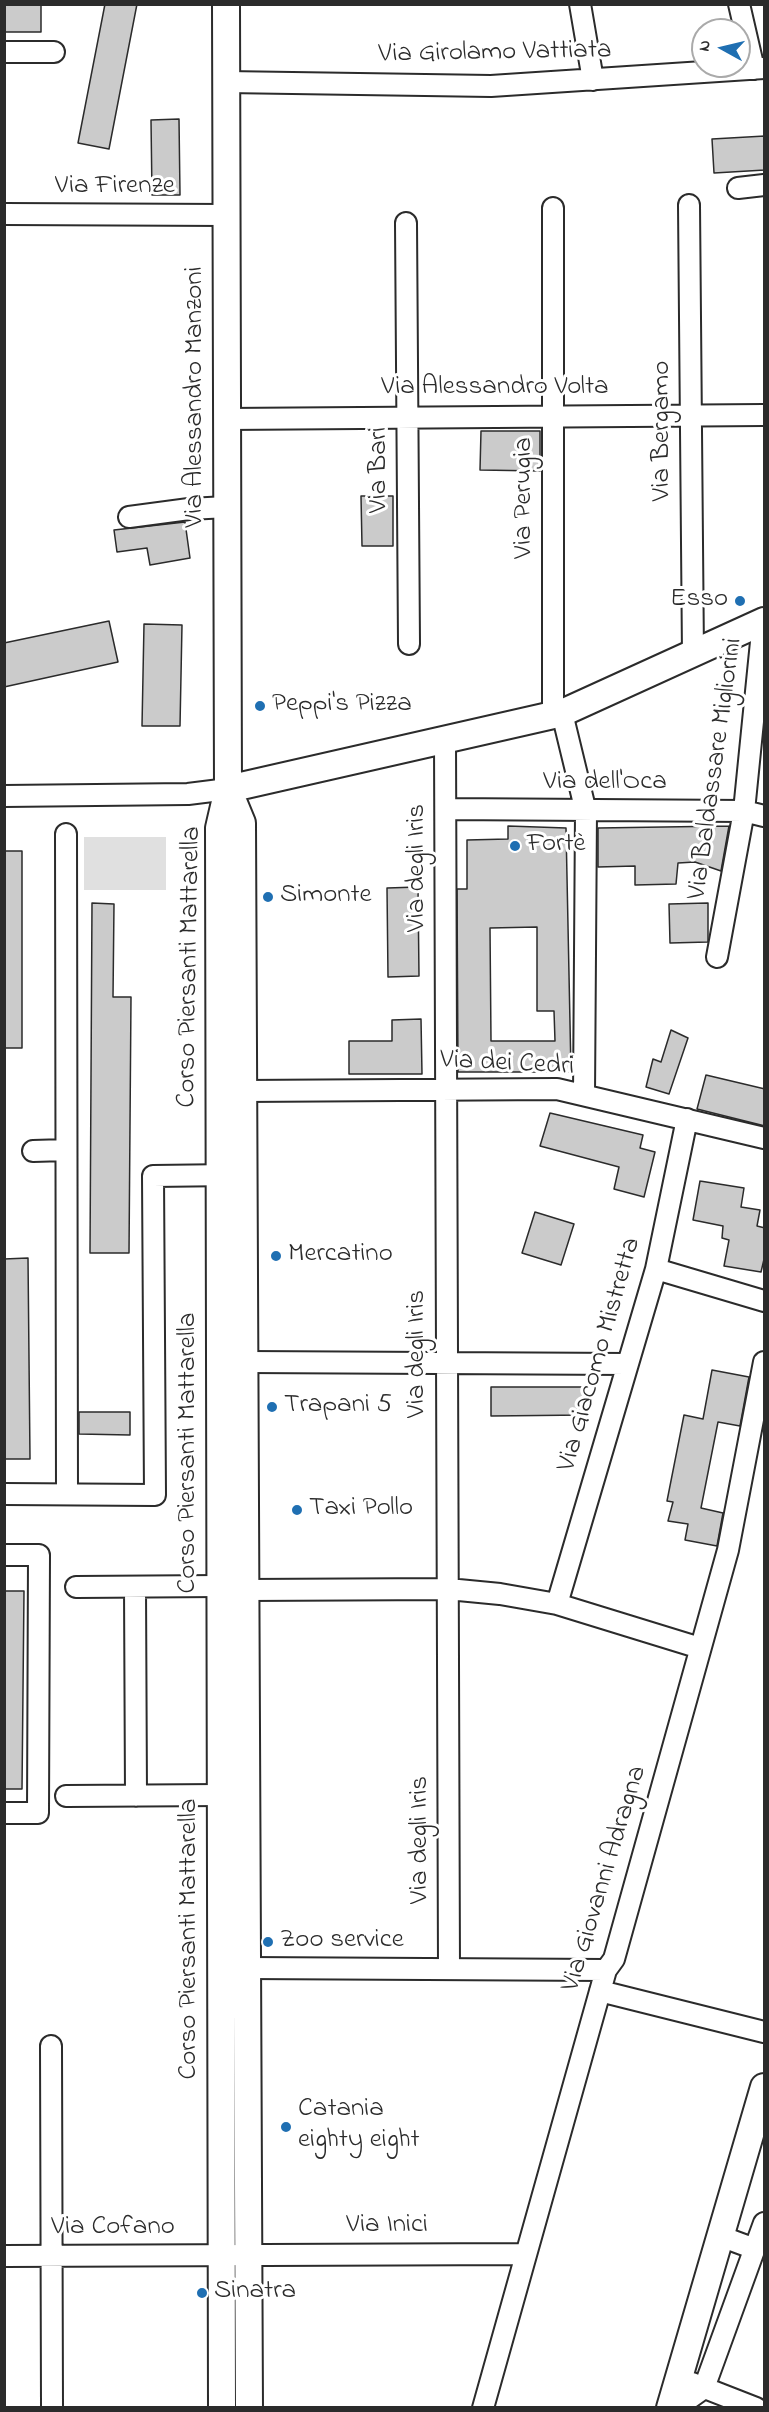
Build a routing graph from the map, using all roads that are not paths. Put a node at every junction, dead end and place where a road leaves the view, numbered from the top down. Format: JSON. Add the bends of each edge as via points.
{"nodes":[{"id":1,"x":226,"y":4,"type":"edge"},
{"id":2,"x":580,"y":4,"type":"edge"},
{"id":3,"x":739,"y":4,"type":"edge"},
{"id":4,"x":4,"y":52,"type":"edge"},
{"id":5,"x":54,"y":52,"type":"dead end"},
{"id":6,"x":759,"y":69,"type":"edge"},
{"id":7,"x":593,"y":80,"type":"junction"},
{"id":8,"x":226,"y":82,"type":"junction"},
{"id":9,"x":765,"y":185,"type":"edge"},
{"id":10,"x":738,"y":188,"type":"dead end"},
{"id":11,"x":689,"y":205,"type":"dead end"},
{"id":12,"x":553,"y":208,"type":"dead end"},
{"id":13,"x":4,"y":214,"type":"edge"},
{"id":14,"x":226,"y":215,"type":"junction"},
{"id":15,"x":406,"y":223,"type":"dead end"},
{"id":16,"x":691,"y":415,"type":"junction"},
{"id":17,"x":765,"y":415,"type":"edge"},
{"id":18,"x":408,"y":416,"type":"junction"},
{"id":19,"x":553,"y":416,"type":"junction"},
{"id":20,"x":227,"y":419,"type":"junction"},
{"id":21,"x":227,"y":507,"type":"junction"},
{"id":22,"x":129,"y":517,"type":"dead end"},
{"id":23,"x":764,"y":622,"type":"edge"},
{"id":24,"x":409,"y":644,"type":"dead end"},
{"id":25,"x":693,"y":655,"type":"junction"},
{"id":26,"x":557,"y":714,"type":"junction"},
{"id":27,"x":445,"y":739,"type":"junction"},
{"id":28,"x":228,"y":789,"type":"junction"},
{"id":29,"x":4,"y":796,"type":"edge"},
{"id":30,"x":446,"y":809,"type":"junction"},
{"id":31,"x":744,"y":811,"type":"junction"},
{"id":32,"x":586,"y":812,"type":"junction"},
{"id":33,"x":765,"y":816,"type":"edge"},
{"id":34,"x":66,"y":834,"type":"dead end"},
{"id":35,"x":717,"y":957,"type":"dead end"},
{"id":36,"x":446,"y":1088,"type":"junction"},
{"id":37,"x":243,"y":1091,"type":"junction"},
{"id":38,"x":584,"y":1095,"type":"junction"},
{"id":39,"x":687,"y":1119,"type":"junction"},
{"id":40,"x":765,"y":1138,"type":"edge"},
{"id":41,"x":66,"y":1150,"type":"junction"},
{"id":42,"x":33,"y":1151,"type":"dead end"},
{"id":43,"x":232,"y":1175,"type":"junction"},
{"id":44,"x":656,"y":1269,"type":"junction"},
{"id":45,"x":765,"y":1301,"type":"edge"},
{"id":46,"x":246,"y":1362,"type":"junction"},
{"id":47,"x":765,"y":1362,"type":"edge"},
{"id":48,"x":446,"y":1363,"type":"junction"},
{"id":49,"x":628,"y":1364,"type":"junction"},
{"id":50,"x":4,"y":1494,"type":"edge"},
{"id":51,"x":67,"y":1494,"type":"junction"},
{"id":52,"x":4,"y":1555,"type":"edge"},
{"id":53,"x":220,"y":1586,"type":"junction"},
{"id":54,"x":76,"y":1587,"type":"dead end"},
{"id":55,"x":135,"y":1587,"type":"junction"},
{"id":56,"x":448,"y":1589,"type":"junction"},
{"id":57,"x":246,"y":1590,"type":"junction"},
{"id":58,"x":557,"y":1604,"type":"junction"},
{"id":59,"x":700,"y":1648,"type":"junction"},
{"id":60,"x":221,"y":1795,"type":"junction"},
{"id":61,"x":66,"y":1796,"type":"dead end"},
{"id":62,"x":136,"y":1796,"type":"junction"},
{"id":63,"x":4,"y":1813,"type":"edge"},
{"id":64,"x":247,"y":1968,"type":"junction"},
{"id":65,"x":449,"y":1969,"type":"junction"},
{"id":66,"x":606,"y":1970,"type":"junction"},
{"id":67,"x":600,"y":1991,"type":"junction"},
{"id":68,"x":765,"y":2032,"type":"edge"},
{"id":69,"x":51,"y":2046,"type":"dead end"},
{"id":70,"x":765,"y":2087,"type":"edge"},
{"id":71,"x":765,"y":2223,"type":"edge"},
{"id":72,"x":720,"y":2236,"type":"junction"},
{"id":73,"x":755,"y":2249,"type":"junction"},
{"id":74,"x":526,"y":2254,"type":"junction"},
{"id":75,"x":221,"y":2255,"type":"junction"},
{"id":76,"x":248,"y":2255,"type":"junction"},
{"id":77,"x":4,"y":2256,"type":"edge"},
{"id":78,"x":52,"y":2256,"type":"junction"},
{"id":79,"x":679,"y":2377,"type":"junction"},
{"id":80,"x":704,"y":2388,"type":"junction"},
{"id":81,"x":52,"y":2408,"type":"edge"},
{"id":82,"x":222,"y":2408,"type":"edge"},
{"id":83,"x":249,"y":2408,"type":"edge"},
{"id":84,"x":483,"y":2408,"type":"edge"},
{"id":85,"x":670,"y":2408,"type":"edge"},
{"id":86,"x":676,"y":2408,"type":"edge"},
{"id":87,"x":756,"y":2408,"type":"edge"}],
"edges":[{"from":1,"to":8,"type":"main road","name":"Via Alessandro Manzoni"},
{"from":2,"to":7,"type":"street"},
{"from":3,"to":6,"type":"street"},
{"from":4,"to":5,"type":"street"},
{"from":6,"to":7,"type":"street","name":"Via Girolamo Vattiata"},
{"from":7,"to":8,"type":"street","name":"Via Girolamo Vattiata","via":[[491,86]]},
{"from":8,"to":14,"type":"main road","name":"Via Alessandro Manzoni"},
{"from":9,"to":10,"type":"street"},
{"from":11,"to":16,"type":"street","name":"Via Bergamo"},
{"from":12,"to":19,"type":"street","name":"Via Perugia"},
{"from":13,"to":14,"type":"street","name":"Via Firenze"},
{"from":14,"to":20,"type":"main road","name":"Via Alessandro Manzoni"},
{"from":15,"to":18,"type":"street","name":"Via Bari"},
{"from":16,"to":17,"type":"street","name":"Via Alessandro Volta"},
{"from":16,"to":19,"type":"street","name":"Via Alessandro Volta"},
{"from":16,"to":25,"type":"street","name":"Via Bergamo"},
{"from":18,"to":19,"type":"street","name":"Via Alessandro Volta"},
{"from":18,"to":20,"type":"street","name":"Via Alessandro Volta"},
{"from":18,"to":24,"type":"street","name":"Via Bari"},
{"from":19,"to":26,"type":"street","name":"Via Perugia"},
{"from":20,"to":21,"type":"main road","name":"Via Alessandro Manzoni"},
{"from":21,"to":22,"type":"street"},
{"from":21,"to":28,"type":"main road","name":"Via Alessandro Manzoni"},
{"from":23,"to":25,"type":"main road"},
{"from":23,"to":31,"type":"street","name":"Via Baldassare Migliorini"},
{"from":25,"to":26,"type":"main road"},
{"from":26,"to":27,"type":"main road"},
{"from":26,"to":32,"type":"street","name":"Via Perugia"},
{"from":27,"to":28,"type":"main road"},
{"from":27,"to":30,"type":"street","name":"Via degli Iris"},
{"from":28,"to":29,"type":"street","via":[[188,794]]},
{"from":28,"to":37,"type":"main road","name":"Corso Piersanti Mattarella","via":[[242,823]]},
{"from":28,"to":43,"type":"main road","name":"Corso Piersanti Mattarella","via":[[219,828]]},
{"from":30,"to":32,"type":"street","name":"Via dell'Oca"},
{"from":30,"to":36,"type":"street","name":"Via degli Iris"},
{"from":31,"to":32,"type":"street","name":"Via dell'Oca"},
{"from":31,"to":33,"type":"street","name":"Via dell'Oca"},
{"from":31,"to":35,"type":"street","name":"Via Baldassare Migliorini"},
{"from":32,"to":38,"type":"street","name":"Via Perugia"},
{"from":34,"to":41,"type":"street"},
{"from":36,"to":37,"type":"street","name":"Via dei Cedri"},
{"from":36,"to":38,"type":"street","name":"Via dei Cedri","via":[[557,1089]]},
{"from":36,"to":48,"type":"street","name":"Via degli Iris"},
{"from":37,"to":43,"type":"main road","name":"Corso Piersanti Mattarella"},
{"from":38,"to":39,"type":"street","name":"Via dei Cedri"},
{"from":39,"to":40,"type":"street","name":"Via dei Cedri"},
{"from":39,"to":44,"type":"street","name":"Via Giacomo Mistretta"},
{"from":41,"to":42,"type":"street"},
{"from":41,"to":51,"type":"street"},
{"from":43,"to":46,"type":"main road","name":"Corso Piersanti Mattarella"},
{"from":43,"to":51,"type":"street","via":[[153,1176],[155,1495]]},
{"from":43,"to":53,"type":"main road","name":"Corso Piersanti Mattarella"},
{"from":44,"to":45,"type":"street"},
{"from":44,"to":49,"type":"street","name":"Via Giacomo Mistretta"},
{"from":46,"to":48,"type":"street"},
{"from":46,"to":57,"type":"main road","name":"Corso Piersanti Mattarella"},
{"from":47,"to":59,"type":"street","name":"Via Giovanni Adragna","via":[[728,1550]]},
{"from":48,"to":49,"type":"street"},
{"from":48,"to":56,"type":"street","name":"Via degli Iris"},
{"from":49,"to":58,"type":"street","name":"Via Giacomo Mistretta"},
{"from":50,"to":51,"type":"street"},
{"from":52,"to":63,"type":"street","via":[[39,1555],[39,1602],[38,1813]]},
{"from":53,"to":55,"type":"street"},
{"from":53,"to":60,"type":"main road","name":"Corso Piersanti Mattarella"},
{"from":54,"to":55,"type":"street"},
{"from":55,"to":62,"type":"street"},
{"from":56,"to":57,"type":"street"},
{"from":56,"to":58,"type":"street"},
{"from":56,"to":65,"type":"street","name":"Via degli Iris"},
{"from":57,"to":64,"type":"main road","name":"Corso Piersanti Mattarella"},
{"from":58,"to":59,"type":"street"},
{"from":59,"to":66,"type":"street","name":"Via Giovanni Adragna","via":[[614,1959]]},
{"from":60,"to":62,"type":"street"},
{"from":60,"to":75,"type":"main road","name":"Corso Piersanti Mattarella"},
{"from":61,"to":62,"type":"street"},
{"from":64,"to":65,"type":"street"},
{"from":64,"to":76,"type":"main road","name":"Corso Piersanti Mattarella"},
{"from":65,"to":66,"type":"street"},
{"from":66,"to":67,"type":"street","name":"Via Giovanni Adragna"},
{"from":67,"to":68,"type":"street"},
{"from":67,"to":74,"type":"street","name":"Via Giovanni Adragna"},
{"from":69,"to":78,"type":"street"},
{"from":70,"to":72,"type":"main road"},
{"from":71,"to":73,"type":"street"},
{"from":72,"to":73,"type":"street"},
{"from":72,"to":79,"type":"main road"},
{"from":73,"to":80,"type":"street"},
{"from":74,"to":76,"type":"street","name":"Via Inici"},
{"from":74,"to":84,"type":"street","name":"Via Giovanni Adragna"},
{"from":75,"to":76,"type":"street","name":"Via Inici"},
{"from":75,"to":78,"type":"street","name":"Via Cofano"},
{"from":75,"to":82,"type":"main road","name":"Corso Piersanti Mattarella"},
{"from":76,"to":83,"type":"main road","name":"Corso Piersanti Mattarella"},
{"from":77,"to":78,"type":"street","name":"Via Cofano"},
{"from":78,"to":81,"type":"street"},
{"from":79,"to":80,"type":"street"},
{"from":79,"to":85,"type":"main road"},
{"from":80,"to":86,"type":"street"},
{"from":80,"to":87,"type":"street"}]}
